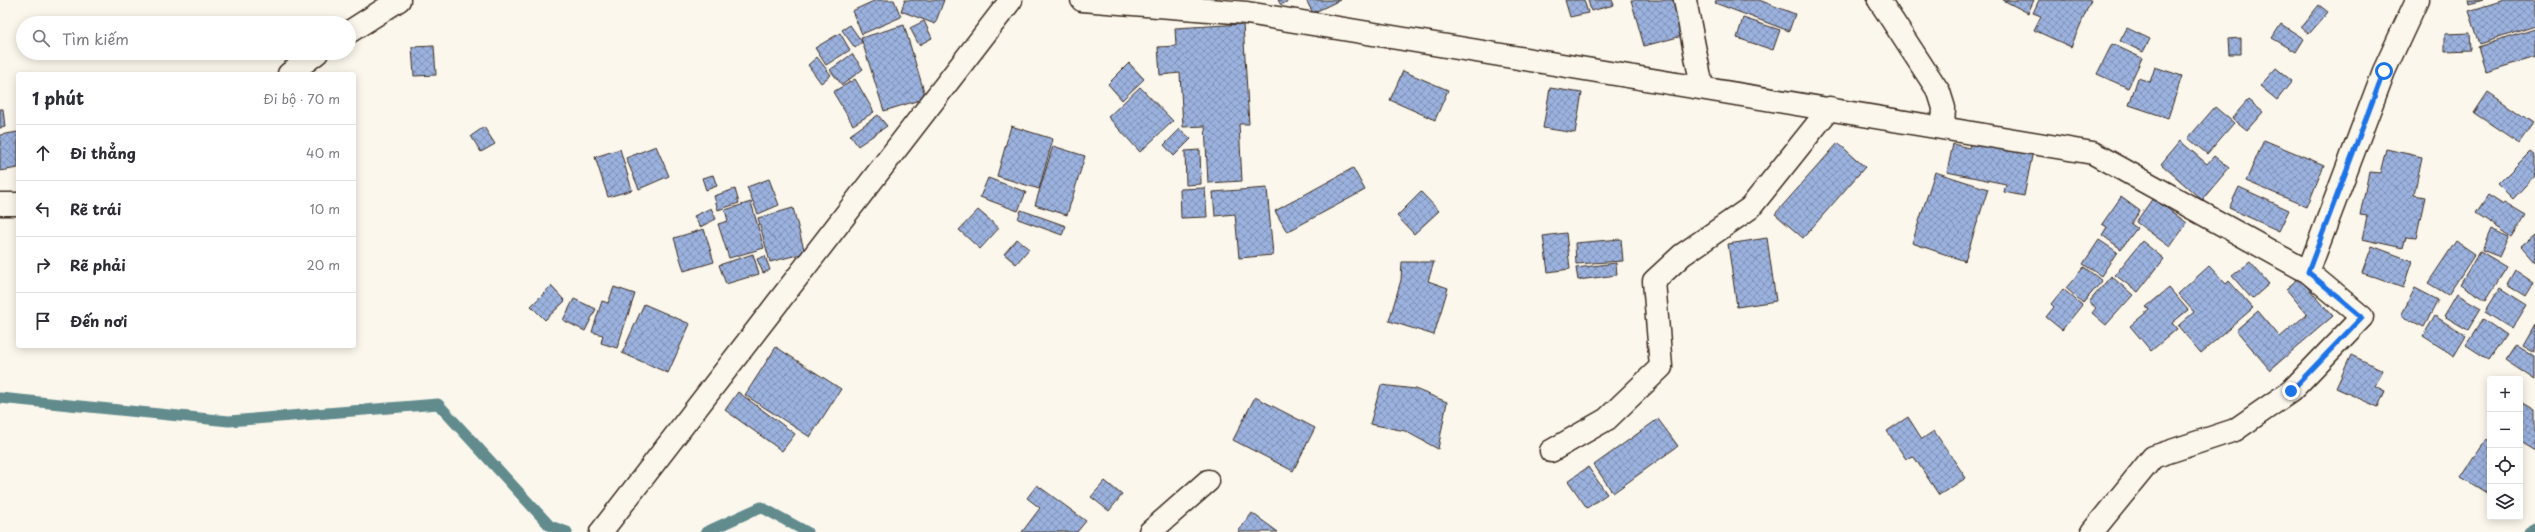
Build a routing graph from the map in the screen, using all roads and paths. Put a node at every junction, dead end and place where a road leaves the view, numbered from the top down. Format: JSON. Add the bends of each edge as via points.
{"nodes":[{"id":1,"x":396,"y":0,"type":"edge"},
{"id":2,"x":1011,"y":0,"type":"edge"},
{"id":3,"x":1082,"y":0,"type":"edge"},
{"id":4,"x":1685,"y":0,"type":"edge"},
{"id":5,"x":1879,"y":0,"type":"edge"},
{"id":6,"x":2416,"y":0,"type":"edge"},
{"id":7,"x":356,"y":27,"type":"edge"},
{"id":8,"x":308,"y":60,"type":"edge"},
{"id":9,"x":292,"y":72,"type":"edge"},
{"id":10,"x":1702,"y":87,"type":"junction"},
{"id":11,"x":1830,"y":108,"type":"junction"},
{"id":12,"x":1943,"y":127,"type":"junction"},
{"id":13,"x":0,"y":204,"type":"edge"},
{"id":14,"x":16,"y":204,"type":"edge"},
{"id":15,"x":2308,"y":272,"type":"junction"},
{"id":16,"x":1551,"y":451,"type":"dead end"},
{"id":17,"x":1208,"y":482,"type":"dead end"},
{"id":18,"x":605,"y":526,"type":"edge"},
{"id":19,"x":1150,"y":532,"type":"edge"},
{"id":20,"x":2092,"y":532,"type":"edge"}],
"edges":[{"from":1,"to":7,"type":"street"},
{"from":2,"to":18,"type":"street"},
{"from":3,"to":10,"type":"street","via":[[1247,13]]},
{"from":4,"to":10,"type":"street"},
{"from":5,"to":12,"type":"street","via":[[1938,92],[1944,108]]},
{"from":6,"to":15,"type":"street","via":[[2384,71]]},
{"from":8,"to":9,"type":"street"},
{"from":10,"to":11,"type":"street"},
{"from":11,"to":12,"type":"street"},
{"from":11,"to":16,"type":"street","via":[[1750,208],[1682,255],[1654,281],[1661,367],[1607,419]]},
{"from":12,"to":15,"type":"street","via":[[2093,153]]},
{"from":13,"to":14,"type":"street"},
{"from":15,"to":20,"type":"street","via":[[2362,317],[2291,391],[2235,430],[2153,457]]},
{"from":17,"to":19,"type":"street"}]}
